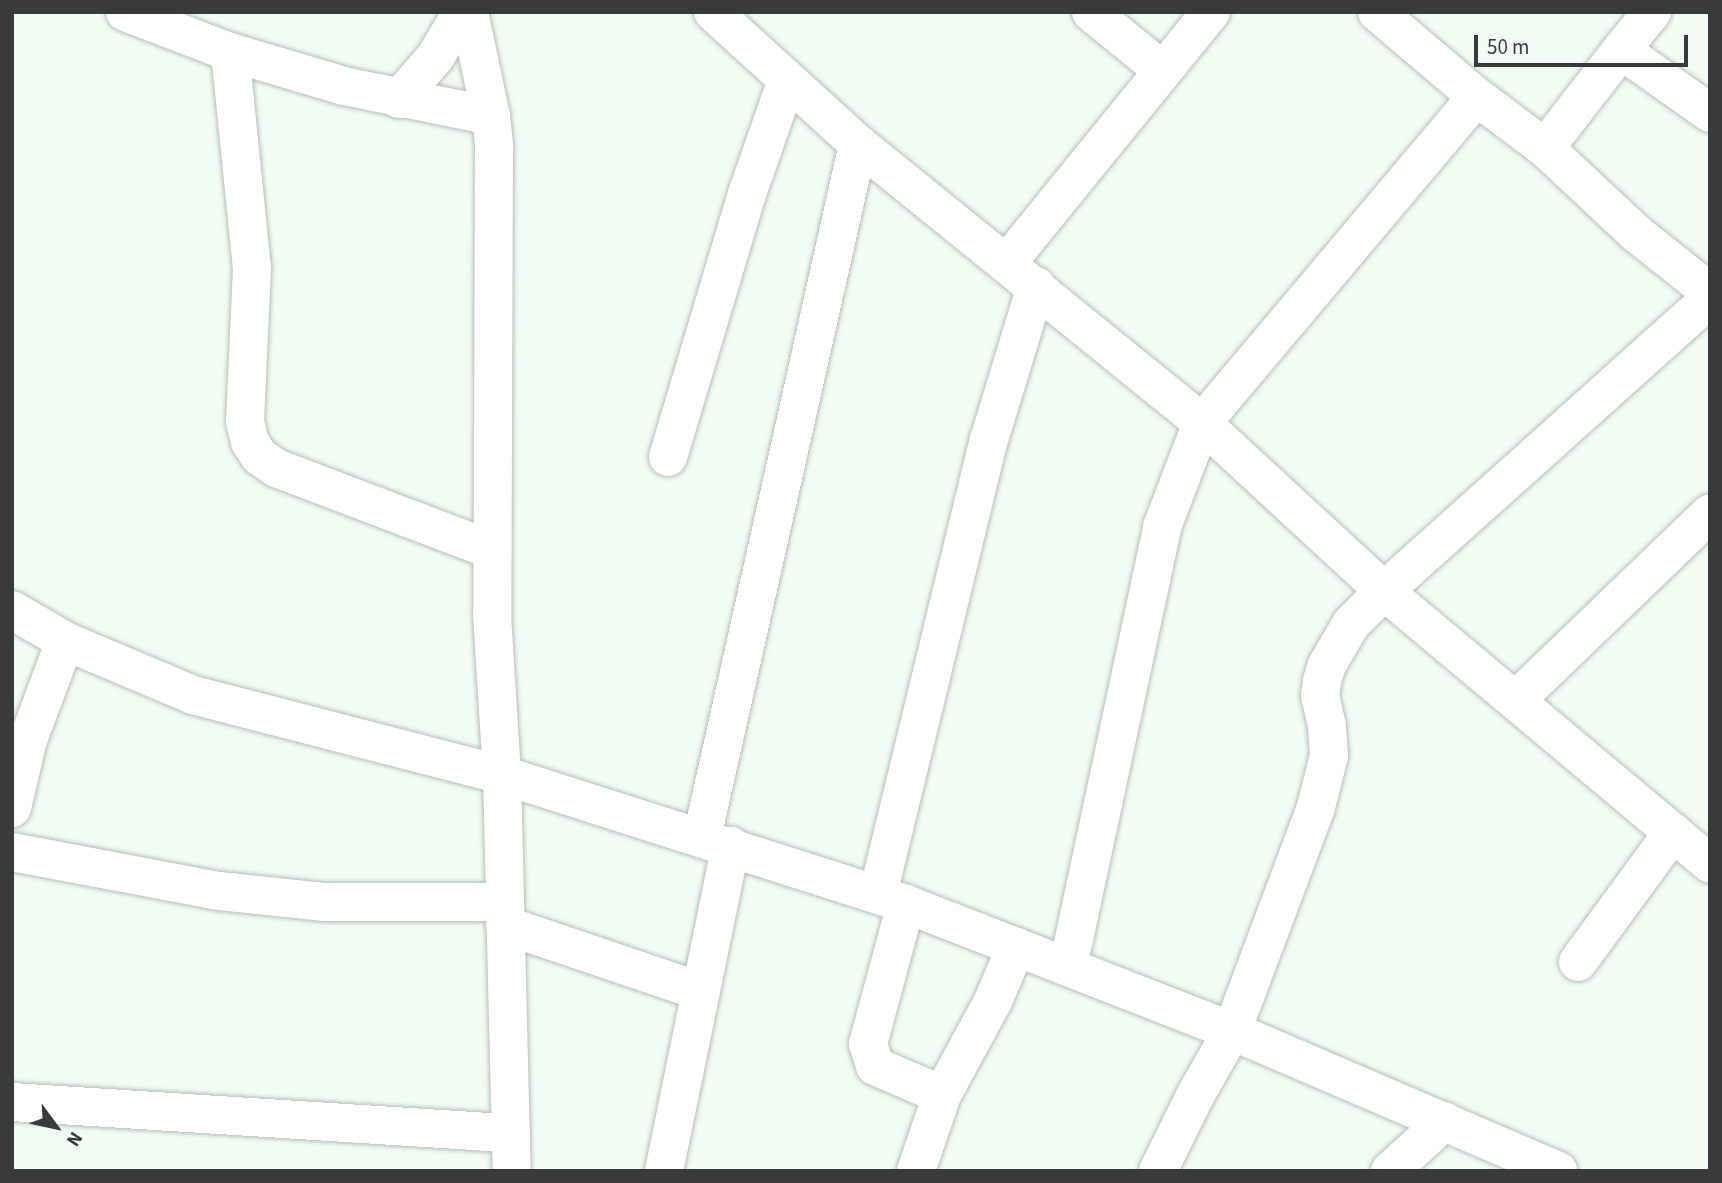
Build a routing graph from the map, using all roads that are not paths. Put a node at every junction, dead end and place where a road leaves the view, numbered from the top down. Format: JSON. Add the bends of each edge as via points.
{"nodes":[{"id":1,"x":125,"y":12,"type":"edge"},
{"id":2,"x":462,"y":12,"type":"edge"},
{"id":3,"x":469,"y":12,"type":"edge"},
{"id":4,"x":713,"y":12,"type":"edge"},
{"id":5,"x":1091,"y":12,"type":"edge"},
{"id":6,"x":1211,"y":12,"type":"edge"},
{"id":7,"x":1377,"y":12,"type":"edge"},
{"id":8,"x":1652,"y":12,"type":"edge"},
{"id":9,"x":1621,"y":50,"type":"junction"},
{"id":10,"x":230,"y":52,"type":"junction"},
{"id":11,"x":1163,"y":71,"type":"junction"},
{"id":12,"x":787,"y":80,"type":"junction"},
{"id":13,"x":1477,"y":97,"type":"junction"},
{"id":14,"x":399,"y":99,"type":"junction"},
{"id":15,"x":1710,"y":113,"type":"edge"},
{"id":16,"x":491,"y":116,"type":"junction"},
{"id":17,"x":858,"y":144,"type":"junction"},
{"id":18,"x":1545,"y":148,"type":"junction"},
{"id":19,"x":1007,"y":263,"type":"junction"},
{"id":20,"x":1036,"y":286,"type":"junction"},
{"id":21,"x":1710,"y":292,"type":"edge"},
{"id":22,"x":1710,"y":299,"type":"edge"},
{"id":23,"x":1202,"y":423,"type":"junction"},
{"id":24,"x":667,"y":457,"type":"dead end"},
{"id":25,"x":1710,"y":513,"type":"edge"},
{"id":26,"x":492,"y":550,"type":"junction"},
{"id":27,"x":1384,"y":591,"type":"junction"},
{"id":28,"x":12,"y":610,"type":"edge"},
{"id":29,"x":65,"y":641,"type":"junction"},
{"id":30,"x":1516,"y":700,"type":"junction"},
{"id":31,"x":502,"y":775,"type":"junction"},
{"id":32,"x":12,"y":808,"type":"edge"},
{"id":33,"x":1673,"y":832,"type":"junction"},
{"id":34,"x":717,"y":842,"type":"junction"},
{"id":35,"x":12,"y":852,"type":"edge"},
{"id":36,"x":1710,"y":864,"type":"edge"},
{"id":37,"x":892,"y":899,"type":"junction"},
{"id":38,"x":504,"y":914,"type":"junction"},
{"id":39,"x":1016,"y":947,"type":"junction"},
{"id":40,"x":1578,"y":962,"type":"dead end"},
{"id":41,"x":1068,"y":967,"type":"junction"},
{"id":42,"x":700,"y":991,"type":"junction"},
{"id":43,"x":1232,"y":1031,"type":"junction"},
{"id":44,"x":942,"y":1095,"type":"junction"},
{"id":45,"x":12,"y":1102,"type":"edge"},
{"id":46,"x":1445,"y":1121,"type":"junction"},
{"id":47,"x":511,"y":1133,"type":"junction"},
{"id":48,"x":512,"y":1171,"type":"edge"},
{"id":49,"x":664,"y":1171,"type":"edge"},
{"id":50,"x":916,"y":1171,"type":"edge"},
{"id":51,"x":1158,"y":1171,"type":"edge"},
{"id":52,"x":1390,"y":1171,"type":"edge"},
{"id":53,"x":1558,"y":1171,"type":"edge"}],
"edges":[{"from":1,"to":10,"type":"street"},
{"from":2,"to":14,"type":"street","via":[[436,55]]},
{"from":3,"to":16,"type":"street"},
{"from":4,"to":12,"type":"street"},
{"from":5,"to":11,"type":"street"},
{"from":6,"to":11,"type":"street"},
{"from":7,"to":13,"type":"street"},
{"from":8,"to":9,"type":"street"},
{"from":9,"to":15,"type":"street"},
{"from":9,"to":18,"type":"street"},
{"from":10,"to":14,"type":"street"},
{"from":10,"to":26,"type":"street","via":[[252,268],[245,422],[250,442],[259,456],[276,468]]},
{"from":11,"to":19,"type":"street"},
{"from":12,"to":17,"type":"street"},
{"from":12,"to":24,"type":"street","via":[[747,194]]},
{"from":13,"to":18,"type":"street"},
{"from":13,"to":23,"type":"street"},
{"from":14,"to":16,"type":"street"},
{"from":16,"to":26,"type":"street"},
{"from":17,"to":19,"type":"street"},
{"from":17,"to":34,"type":"street"},
{"from":18,"to":21,"type":"street","via":[[1637,233]]},
{"from":19,"to":20,"type":"street"},
{"from":20,"to":23,"type":"street"},
{"from":20,"to":37,"type":"street","via":[[989,440]]},
{"from":22,"to":27,"type":"street"},
{"from":23,"to":27,"type":"street"},
{"from":23,"to":41,"type":"street","via":[[1162,527]]},
{"from":25,"to":30,"type":"street"},
{"from":26,"to":31,"type":"street"},
{"from":27,"to":30,"type":"street"},
{"from":27,"to":43,"type":"street","via":[[1352,624],[1327,666],[1320,695],[1329,756],[1316,807]]},
{"from":28,"to":29,"type":"street"},
{"from":29,"to":31,"type":"street","via":[[193,695]]},
{"from":29,"to":32,"type":"street","via":[[28,740]]},
{"from":30,"to":33,"type":"street"},
{"from":31,"to":34,"type":"street"},
{"from":31,"to":38,"type":"street"},
{"from":33,"to":36,"type":"street"},
{"from":33,"to":40,"type":"street"},
{"from":34,"to":37,"type":"street"},
{"from":34,"to":42,"type":"street"},
{"from":35,"to":38,"type":"street","via":[[219,891]]},
{"from":37,"to":39,"type":"street"},
{"from":37,"to":44,"type":"street","via":[[868,1044],[870,1059],[883,1072]]},
{"from":38,"to":42,"type":"street"},
{"from":38,"to":47,"type":"street"},
{"from":39,"to":41,"type":"street"},
{"from":39,"to":44,"type":"street","via":[[993,1001]]},
{"from":41,"to":43,"type":"street"},
{"from":42,"to":49,"type":"street"},
{"from":43,"to":46,"type":"street"},
{"from":43,"to":51,"type":"street"},
{"from":44,"to":50,"type":"street"},
{"from":45,"to":47,"type":"street"},
{"from":46,"to":52,"type":"street"},
{"from":46,"to":53,"type":"street"},
{"from":47,"to":48,"type":"street"}]}
